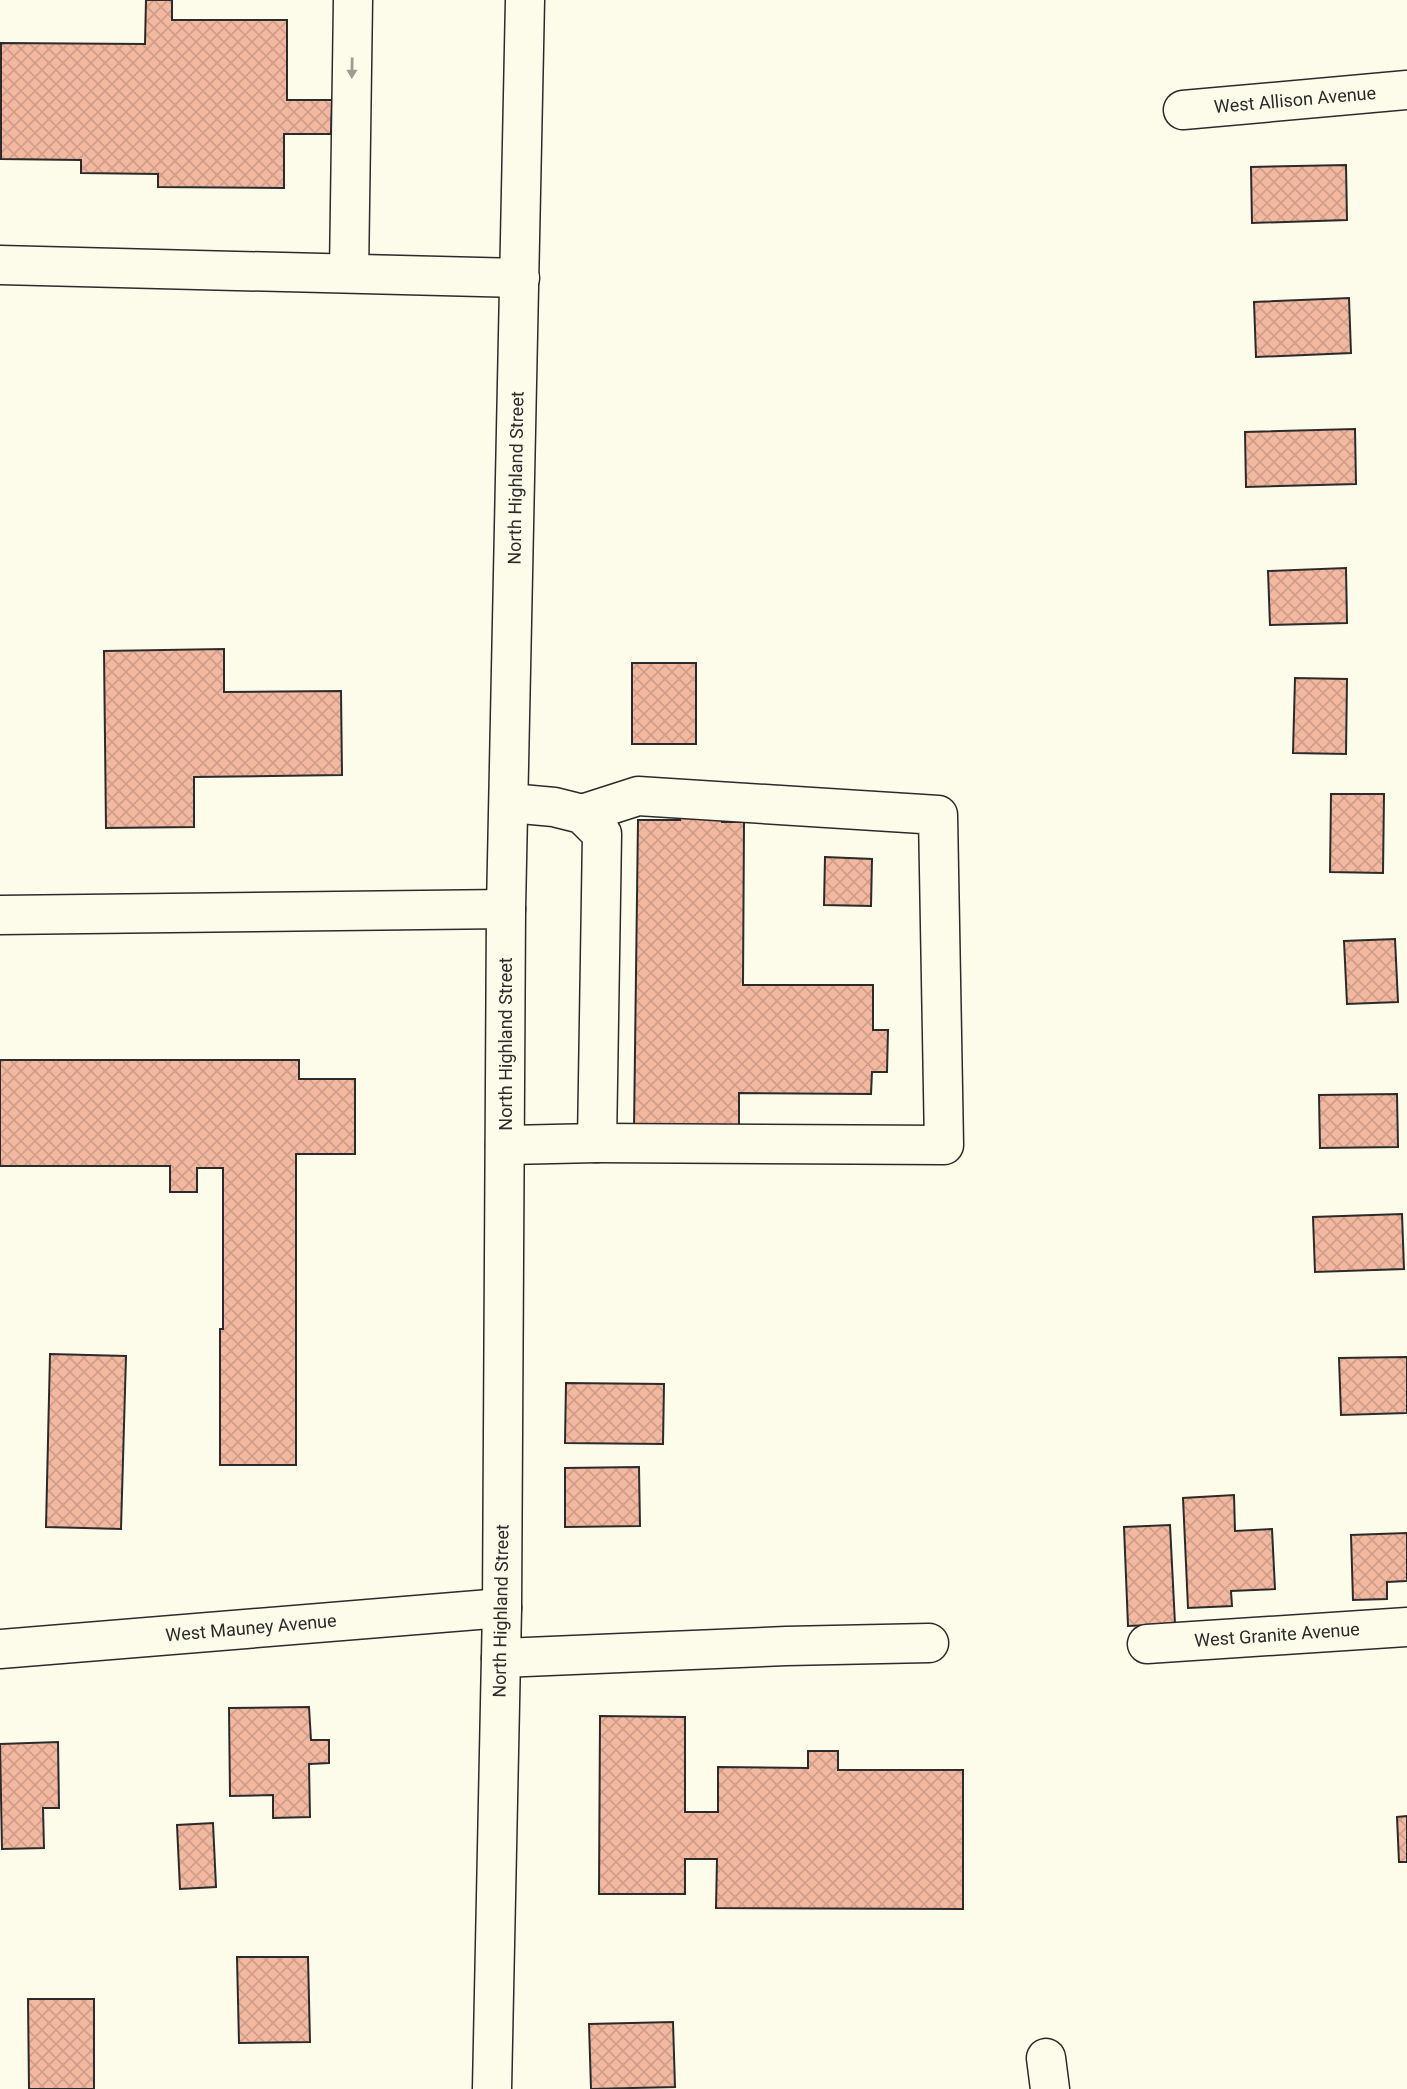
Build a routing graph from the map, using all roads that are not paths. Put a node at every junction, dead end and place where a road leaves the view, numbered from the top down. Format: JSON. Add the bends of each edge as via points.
{"nodes":[{"id":1,"x":353,"y":0,"type":"edge"},
{"id":2,"x":525,"y":0,"type":"edge"},
{"id":3,"x":1407,"y":90,"type":"edge"},
{"id":4,"x":1183,"y":110,"type":"dead end"},
{"id":5,"x":0,"y":265,"type":"edge"},
{"id":6,"x":349,"y":273,"type":"junction"},
{"id":7,"x":520,"y":278,"type":"junction"},
{"id":8,"x":510,"y":803,"type":"junction"},
{"id":9,"x":582,"y":814,"type":"junction"},
{"id":10,"x":506,"y":909,"type":"junction"},
{"id":11,"x":0,"y":915,"type":"edge"},
{"id":12,"x":597,"y":1143,"type":"junction"},
{"id":13,"x":505,"y":1145,"type":"junction"},
{"id":14,"x":502,"y":1608,"type":"junction"},
{"id":15,"x":1407,"y":1627,"type":"edge"},
{"id":16,"x":929,"y":1643,"type":"dead end"},
{"id":17,"x":1147,"y":1644,"type":"dead end"},
{"id":18,"x":0,"y":1649,"type":"edge"},
{"id":19,"x":501,"y":1658,"type":"junction"},
{"id":20,"x":492,"y":2089,"type":"edge"}],
"edges":[{"from":1,"to":6,"type":"street","one_way":true},
{"from":2,"to":7,"type":"street","name":"North Highland Street"},
{"from":3,"to":4,"type":"street","name":"West Allison Avenue"},
{"from":5,"to":6,"type":"street"},
{"from":6,"to":7,"type":"street"},
{"from":7,"to":8,"type":"street","name":"North Highland Street"},
{"from":8,"to":9,"type":"street"},
{"from":8,"to":10,"type":"street","name":"North Highland Street"},
{"from":9,"to":12,"type":"street","via":[[601,834]]},
{"from":9,"to":12,"type":"street","via":[[638,796],[938,815],[944,1145]]},
{"from":10,"to":11,"type":"street"},
{"from":10,"to":13,"type":"street","name":"North Highland Street"},
{"from":12,"to":13,"type":"street"},
{"from":13,"to":14,"type":"street","name":"North Highland Street"},
{"from":14,"to":18,"type":"street","name":"West Mauney Avenue"},
{"from":14,"to":19,"type":"street","name":"North Highland Street"},
{"from":15,"to":17,"type":"street","name":"West Granite Avenue"},
{"from":16,"to":19,"type":"street"},
{"from":19,"to":20,"type":"street","name":"North Highland Street"}]}
